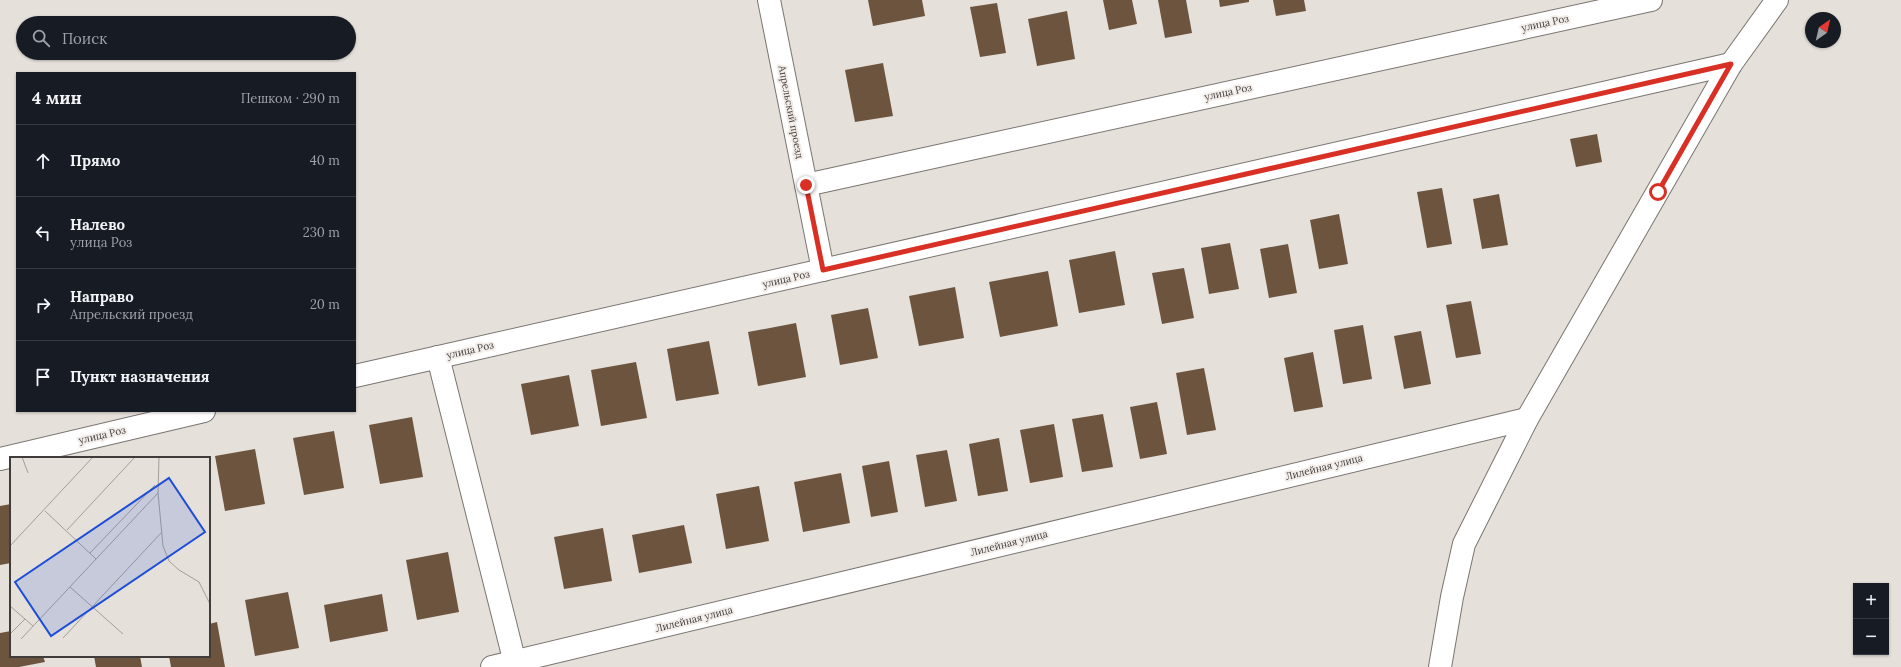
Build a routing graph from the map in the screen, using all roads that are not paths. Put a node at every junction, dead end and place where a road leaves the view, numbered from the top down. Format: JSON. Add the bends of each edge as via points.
{"nodes":[{"id":1,"x":769,"y":0,"type":"edge"},
{"id":2,"x":1651,"y":0,"type":"edge"},
{"id":3,"x":1777,"y":0,"type":"edge"},
{"id":4,"x":1731,"y":64,"type":"junction"},
{"id":5,"x":806,"y":185,"type":"junction"},
{"id":6,"x":823,"y":270,"type":"junction"},
{"id":7,"x":438,"y":357,"type":"junction"},
{"id":8,"x":356,"y":376,"type":"edge"},
{"id":9,"x":200,"y":412,"type":"edge"},
{"id":10,"x":1527,"y":419,"type":"junction"},
{"id":11,"x":0,"y":458,"type":"edge"},
{"id":12,"x":516,"y":665,"type":"edge"},
{"id":13,"x":492,"y":667,"type":"edge"},
{"id":14,"x":1440,"y":667,"type":"edge"}],
"edges":[{"from":1,"to":5,"type":"street","name":"Апрельский проезд"},
{"from":2,"to":5,"type":"street","name":"улица Роз"},
{"from":3,"to":4,"type":"street"},
{"from":4,"to":6,"type":"street","name":"улица Роз"},
{"from":4,"to":10,"type":"street"},
{"from":5,"to":6,"type":"street","name":"Апрельский проезд"},
{"from":6,"to":7,"type":"street","name":"улица Роз"},
{"from":7,"to":8,"type":"street","name":"улица Роз"},
{"from":7,"to":12,"type":"street"},
{"from":9,"to":11,"type":"street","name":"улица Роз"},
{"from":10,"to":12,"type":"street","name":"Лилейная улица"},
{"from":10,"to":14,"type":"street","via":[[1464,544]]},
{"from":12,"to":13,"type":"street","name":"Лилейная улица"}]}
